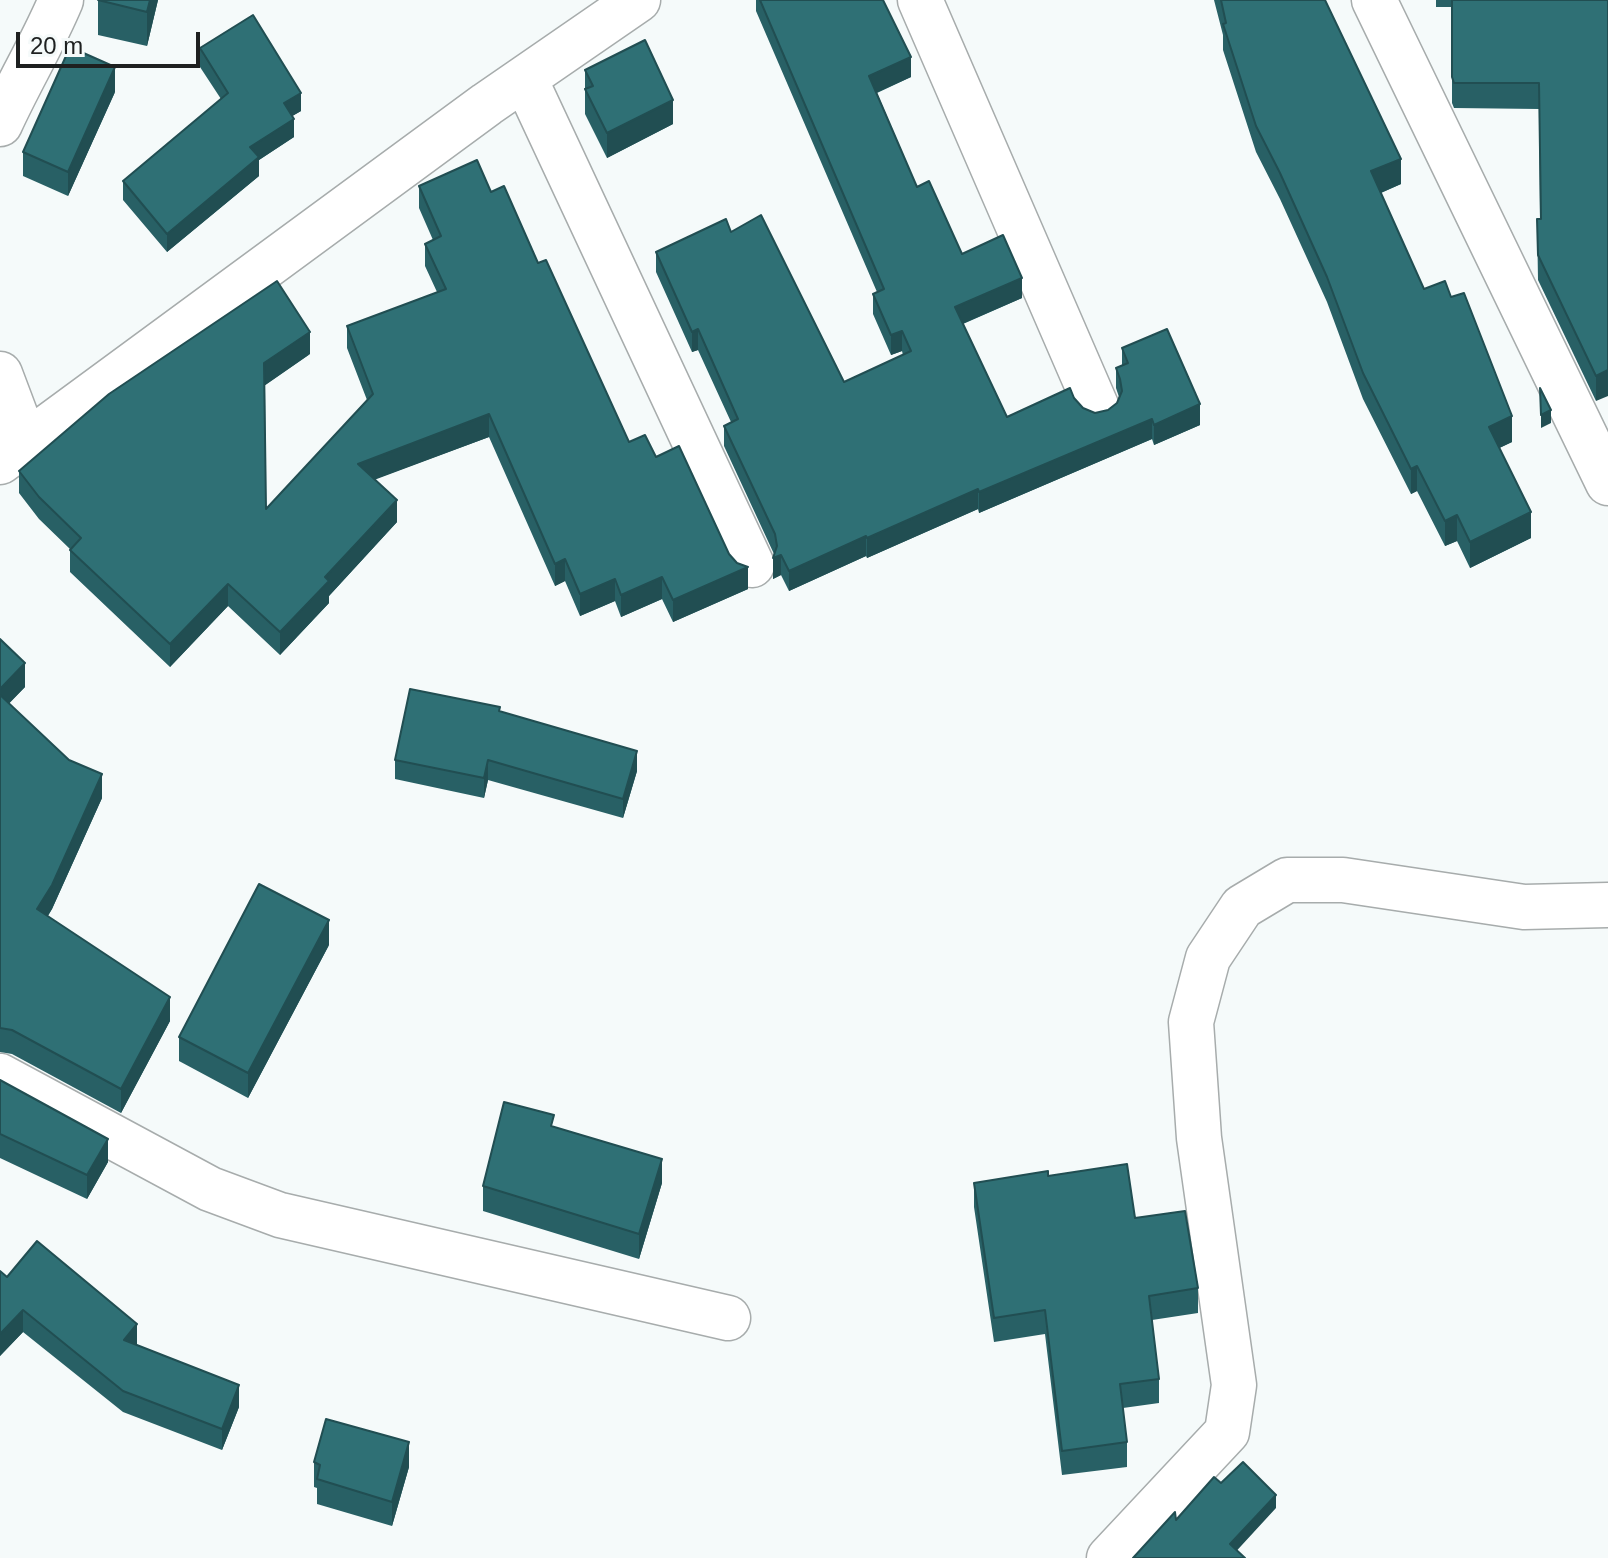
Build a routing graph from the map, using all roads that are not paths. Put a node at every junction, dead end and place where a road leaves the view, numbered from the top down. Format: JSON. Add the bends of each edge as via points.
{"nodes":[{"id":1,"x":61,"y":0,"type":"edge"},
{"id":2,"x":638,"y":0,"type":"edge"},
{"id":3,"x":920,"y":0,"type":"edge"},
{"id":4,"x":1374,"y":0,"type":"edge"},
{"id":5,"x":525,"y":79,"type":"junction"},
{"id":6,"x":0,"y":124,"type":"edge"},
{"id":7,"x":0,"y":374,"type":"edge"},
{"id":8,"x":1097,"y":408,"type":"dead end"},
{"id":9,"x":13,"y":453,"type":"edge"},
{"id":10,"x":1608,"y":483,"type":"edge"},
{"id":11,"x":752,"y":565,"type":"dead end"},
{"id":12,"x":1608,"y":905,"type":"edge"},
{"id":13,"x":0,"y":1076,"type":"edge"},
{"id":14,"x":728,"y":1318,"type":"dead end"},
{"id":15,"x":1109,"y":1558,"type":"edge"}],
"edges":[{"from":1,"to":6,"type":"street"},
{"from":2,"to":5,"type":"street"},
{"from":3,"to":8,"type":"street"},
{"from":4,"to":10,"type":"street"},
{"from":5,"to":9,"type":"street"},
{"from":5,"to":11,"type":"street"},
{"from":7,"to":9,"type":"street"},
{"from":12,"to":15,"type":"street","via":[[1524,907],[1343,880],[1287,880],[1242,907],[1208,958],[1191,1022],[1199,1138],[1234,1385],[1227,1432]]},
{"from":13,"to":14,"type":"street","via":[[210,1189],[280,1215]]}]}
